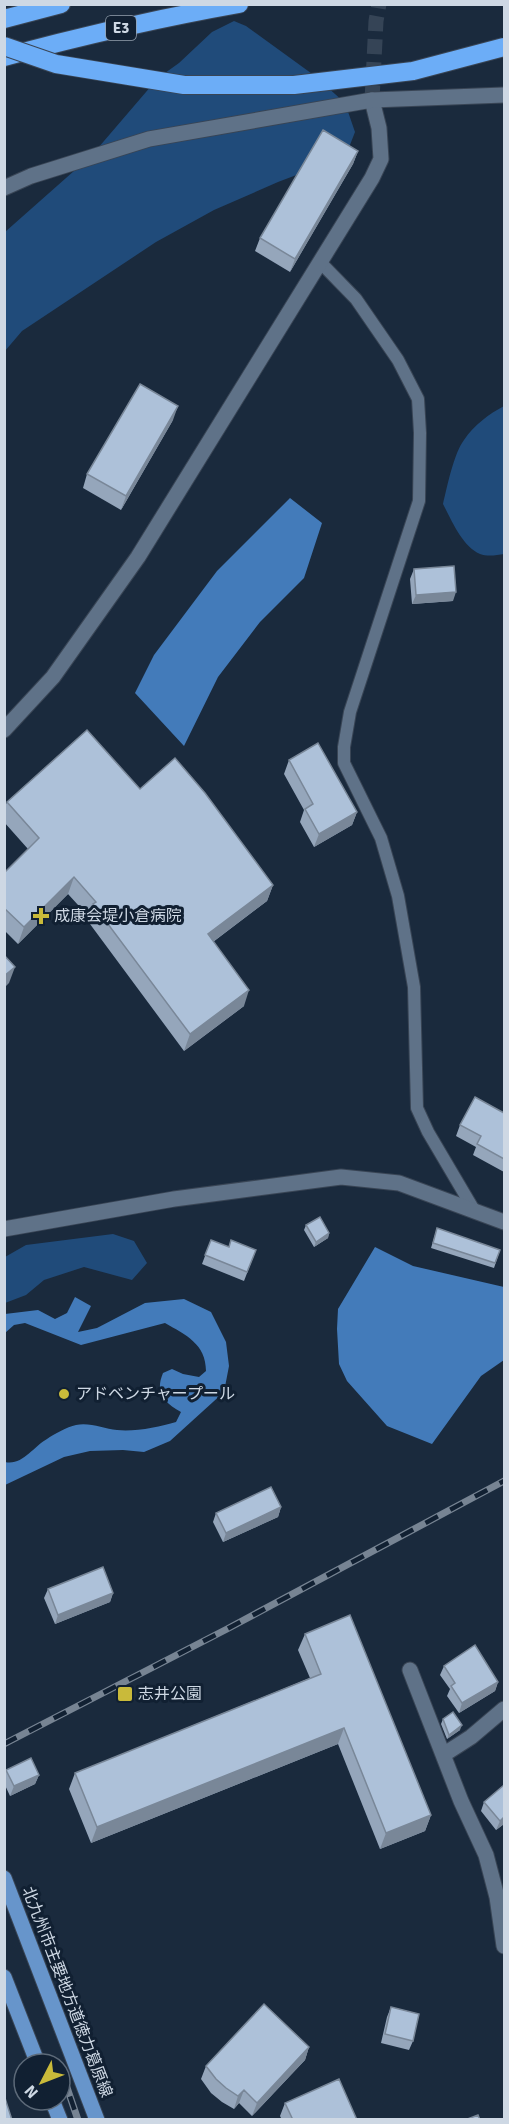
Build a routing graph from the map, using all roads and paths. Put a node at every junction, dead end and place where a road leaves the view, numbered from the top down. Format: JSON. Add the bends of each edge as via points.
{"nodes":[{"id":1,"x":62,"y":4,"type":"edge"},
{"id":2,"x":239,"y":4,"type":"edge"},
{"id":3,"x":4,"y":19,"type":"edge"},
{"id":4,"x":4,"y":46,"type":"edge"},
{"id":5,"x":504,"y":48,"type":"edge"},
{"id":6,"x":4,"y":57,"type":"edge"},
{"id":7,"x":504,"y":95,"type":"edge"},
{"id":8,"x":372,"y":100,"type":"junction"},
{"id":9,"x":4,"y":188,"type":"edge"},
{"id":10,"x":321,"y":263,"type":"junction"},
{"id":11,"x":4,"y":730,"type":"edge"},
{"id":12,"x":474,"y":1210,"type":"junction"},
{"id":13,"x":504,"y":1222,"type":"edge"},
{"id":14,"x":4,"y":1229,"type":"edge"},
{"id":15,"x":410,"y":1670,"type":"dead end"},
{"id":16,"x":504,"y":1709,"type":"edge"},
{"id":17,"x":443,"y":1755,"type":"junction"},
{"id":18,"x":4,"y":1878,"type":"edge"},
{"id":19,"x":501,"y":1896,"type":"edge"},
{"id":20,"x":504,"y":1946,"type":"edge"},
{"id":21,"x":4,"y":1977,"type":"edge"},
{"id":22,"x":33,"y":2052,"type":"edge"},
{"id":23,"x":97,"y":2120,"type":"edge"}],
"edges":[{"from":1,"to":3,"type":"highway"},
{"from":2,"to":6,"type":"highway","number":"E3"},
{"from":4,"to":5,"type":"highway","bridge":true,"via":[[56,64],[184,85],[294,85],[413,71]]},
{"from":7,"to":8,"type":"street"},
{"from":8,"to":9,"type":"street","via":[[149,139]]},
{"from":8,"to":10,"type":"street","via":[[381,159]]},
{"from":10,"to":11,"type":"street","via":[[138,557],[53,677]]},
{"from":10,"to":12,"type":"lane","via":[[356,299],[398,360],[418,399],[419,501],[350,712],[344,763],[381,838],[398,896],[414,987],[417,1108]]},
{"from":12,"to":13,"type":"street"},
{"from":12,"to":14,"type":"street","via":[[399,1183],[341,1177],[174,1199]]},
{"from":15,"to":17,"type":"street"},
{"from":16,"to":17,"type":"street"},
{"from":17,"to":19,"type":"street"},
{"from":18,"to":23,"type":"main road","name":"北九州市主要地方道徳力葛原線"},
{"from":19,"to":20,"type":"street"},
{"from":21,"to":22,"type":"main road"}]}
